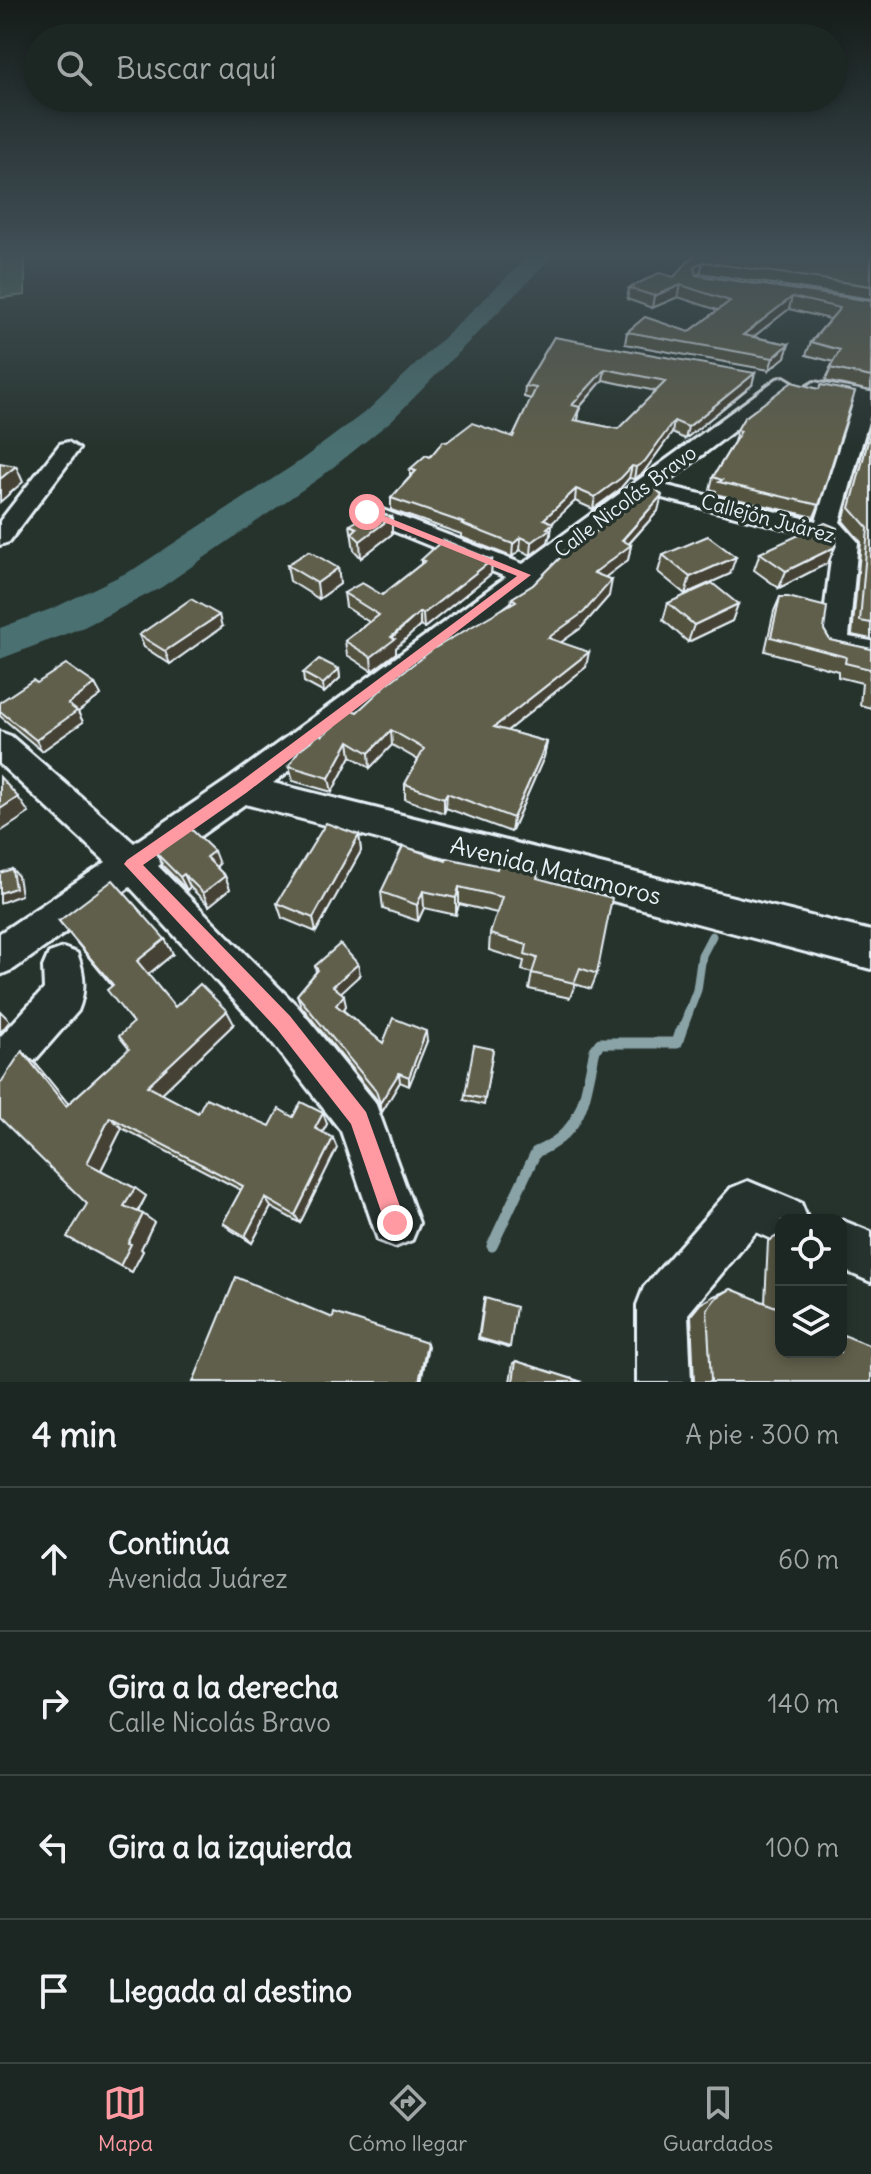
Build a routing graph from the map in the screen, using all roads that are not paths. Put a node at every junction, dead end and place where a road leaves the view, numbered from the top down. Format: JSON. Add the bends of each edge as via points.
{"nodes":[{"id":1,"x":752,"y":377,"type":"edge"},
{"id":2,"x":784,"y":383,"type":"junction"},
{"id":3,"x":868,"y":398,"type":"edge"},
{"id":4,"x":68,"y":449,"type":"dead end"},
{"id":5,"x":644,"y":487,"type":"junction"},
{"id":6,"x":367,"y":512,"type":"edge"},
{"id":7,"x":834,"y":531,"type":"junction"},
{"id":8,"x":0,"y":537,"type":"edge"},
{"id":9,"x":526,"y":575,"type":"junction"},
{"id":10,"x":871,"y":651,"type":"edge"},
{"id":11,"x":0,"y":745,"type":"edge"},
{"id":12,"x":241,"y":789,"type":"junction"},
{"id":13,"x":132,"y":864,"type":"junction"},
{"id":14,"x":871,"y":950,"type":"edge"},
{"id":15,"x":0,"y":956,"type":"edge"},
{"id":16,"x":63,"y":967,"type":"dead end"},
{"id":17,"x":0,"y":1068,"type":"edge"},
{"id":18,"x":775,"y":1216,"type":"edge"},
{"id":19,"x":395,"y":1223,"type":"dead end"},
{"id":20,"x":847,"y":1247,"type":"edge"},
{"id":21,"x":871,"y":1257,"type":"edge"},
{"id":22,"x":664,"y":1382,"type":"edge"}],
"edges":[{"from":1,"to":2,"type":"street"},
{"from":2,"to":3,"type":"street"},
{"from":2,"to":5,"type":"street","name":"Calle Nicolás Bravo"},
{"from":3,"to":7,"type":"street","via":[[828,522]]},
{"from":4,"to":8,"type":"street"},
{"from":5,"to":7,"type":"street","name":"Callejón Juárez"},
{"from":5,"to":9,"type":"street","name":"Calle Nicolás Bravo"},
{"from":6,"to":9,"type":"street"},
{"from":7,"to":10,"type":"street","name":"Callejón Juárez","via":[[846,542],[834,644]]},
{"from":9,"to":12,"type":"street","name":"Calle Nicolás Bravo"},
{"from":11,"to":13,"type":"street"},
{"from":12,"to":13,"type":"street","name":"Calle Nicolás Bravo"},
{"from":12,"to":14,"type":"street","name":"Avenida Matamoros"},
{"from":13,"to":15,"type":"street","name":"Calle Nicolás Bravo"},
{"from":13,"to":19,"type":"street","via":[[283,1022],[359,1118]]},
{"from":16,"to":17,"type":"street","via":[[64,997]]},
{"from":18,"to":22,"type":"street","via":[[748,1205],[662,1305]]},
{"from":20,"to":21,"type":"street"}]}
